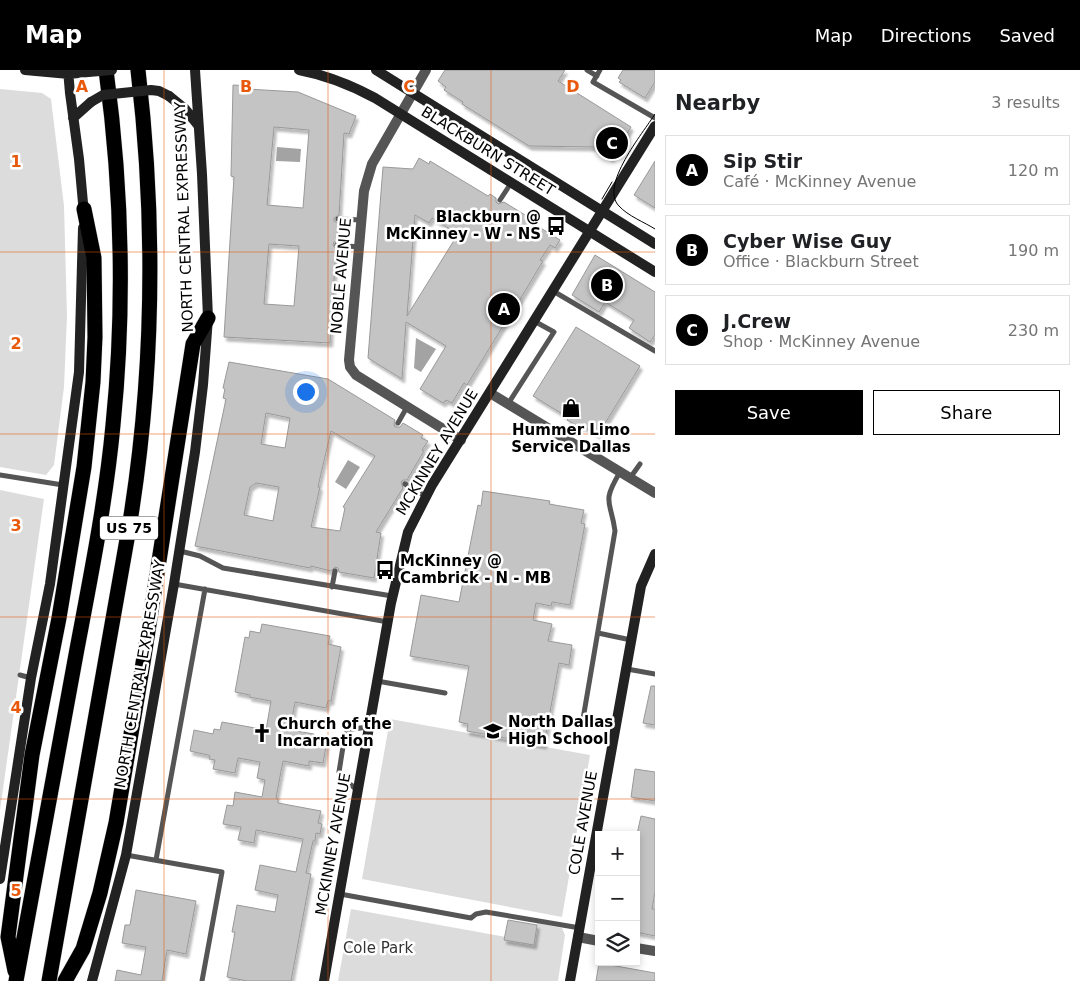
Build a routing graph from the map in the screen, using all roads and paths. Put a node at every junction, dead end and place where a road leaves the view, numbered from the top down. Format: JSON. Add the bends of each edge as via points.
{"nodes":[{"id":1,"x":25,"y":70,"type":"edge"},
{"id":2,"x":106,"y":70,"type":"edge"},
{"id":3,"x":112,"y":70,"type":"edge"},
{"id":4,"x":138,"y":70,"type":"edge"},
{"id":5,"x":195,"y":70,"type":"edge"},
{"id":6,"x":299,"y":70,"type":"edge"},
{"id":7,"x":376,"y":70,"type":"edge"},
{"id":8,"x":426,"y":70,"type":"edge"},
{"id":9,"x":588,"y":70,"type":"edge"},
{"id":10,"x":600,"y":70,"type":"edge"},
{"id":11,"x":69,"y":72,"type":"edge"},
{"id":12,"x":597,"y":76,"type":"junction"},
{"id":13,"x":413,"y":93,"type":"junction"},
{"id":14,"x":401,"y":114,"type":"junction"},
{"id":15,"x":73,"y":118,"type":"junction"},
{"id":16,"x":655,"y":118,"type":"edge"},
{"id":17,"x":198,"y":125,"type":"junction"},
{"id":18,"x":655,"y":126,"type":"edge"},
{"id":19,"x":511,"y":183,"type":"junction"},
{"id":20,"x":500,"y":200,"type":"dead end"},
{"id":21,"x":84,"y":209,"type":"junction"},
{"id":22,"x":602,"y":212,"type":"junction"},
{"id":23,"x":338,"y":219,"type":"dead end"},
{"id":24,"x":362,"y":220,"type":"junction"},
{"id":25,"x":589,"y":232,"type":"junction"},
{"id":26,"x":655,"y":244,"type":"edge"},
{"id":27,"x":337,"y":245,"type":"dead end"},
{"id":28,"x":359,"y":247,"type":"junction"},
{"id":29,"x":655,"y":272,"type":"edge"},
{"id":30,"x":553,"y":291,"type":"junction"},
{"id":31,"x":208,"y":318,"type":"junction"},
{"id":32,"x":534,"y":321,"type":"junction"},
{"id":33,"x":655,"y":352,"type":"edge"},
{"id":34,"x":490,"y":393,"type":"junction"},
{"id":35,"x":508,"y":404,"type":"junction"},
{"id":36,"x":407,"y":406,"type":"junction"},
{"id":37,"x":398,"y":423,"type":"dead end"},
{"id":38,"x":461,"y":440,"type":"junction"},
{"id":39,"x":640,"y":464,"type":"dead end"},
{"id":40,"x":620,"y":472,"type":"junction"},
{"id":41,"x":0,"y":475,"type":"edge"},
{"id":42,"x":630,"y":478,"type":"junction"},
{"id":43,"x":404,"y":484,"type":"dead end"},
{"id":44,"x":63,"y":485,"type":"junction"},
{"id":45,"x":655,"y":493,"type":"edge"},
{"id":46,"x":425,"y":496,"type":"junction"},
{"id":47,"x":180,"y":551,"type":"junction"},
{"id":48,"x":655,"y":554,"type":"edge"},
{"id":49,"x":335,"y":572,"type":"dead end"},
{"id":50,"x":650,"y":574,"type":"edge"},
{"id":51,"x":174,"y":584,"type":"junction"},
{"id":52,"x":332,"y":587,"type":"junction"},
{"id":53,"x":205,"y":590,"type":"junction"},
{"id":54,"x":392,"y":596,"type":"junction"},
{"id":55,"x":388,"y":622,"type":"junction"},
{"id":56,"x":598,"y":633,"type":"junction"},
{"id":57,"x":631,"y":640,"type":"junction"},
{"id":58,"x":626,"y":669,"type":"junction"},
{"id":59,"x":655,"y":674,"type":"edge"},
{"id":60,"x":20,"y":675,"type":"dead end"},
{"id":61,"x":31,"y":678,"type":"junction"},
{"id":62,"x":377,"y":681,"type":"junction"},
{"id":63,"x":445,"y":693,"type":"dead end"},
{"id":64,"x":616,"y":725,"type":"junction"},
{"id":65,"x":369,"y":727,"type":"junction"},
{"id":66,"x":357,"y":790,"type":"junction"},
{"id":67,"x":2,"y":851,"type":"edge"},
{"id":68,"x":126,"y":855,"type":"junction"},
{"id":69,"x":156,"y":860,"type":"junction"},
{"id":70,"x":0,"y":879,"type":"edge"},
{"id":71,"x":339,"y":894,"type":"junction"},
{"id":72,"x":579,"y":933,"type":"junction"},
{"id":73,"x":595,"y":939,"type":"edge"},
{"id":74,"x":640,"y":949,"type":"edge"},
{"id":75,"x":655,"y":951,"type":"edge"},
{"id":76,"x":16,"y":980,"type":"edge"},
{"id":77,"x":49,"y":981,"type":"edge"},
{"id":78,"x":65,"y":981,"type":"edge"},
{"id":79,"x":92,"y":981,"type":"edge"},
{"id":80,"x":202,"y":981,"type":"edge"},
{"id":81,"x":324,"y":981,"type":"edge"},
{"id":82,"x":570,"y":981,"type":"edge"}],
"edges":[{"from":1,"to":11,"type":"street"},
{"from":2,"to":76,"type":"highway","number":"US 75","via":[[120,236],[121,298],[113,426],[95,550]]},
{"from":3,"to":11,"type":"street","bridge":true},
{"from":4,"to":77,"type":"highway","number":"US 75","via":[[151,263],[143,424],[130,528]]},
{"from":5,"to":17,"type":"street","name":"NORTH CENTRAL EXPRESSWAY"},
{"from":6,"to":14,"type":"street","name":"BLACKBURN STREET","via":[[342,82]]},
{"from":7,"to":13,"type":"street","name":"BLACKBURN STREET"},
{"from":8,"to":13,"type":"street","name":"NOBLE AVENUE"},
{"from":9,"to":12,"type":"lane"},
{"from":10,"to":12,"type":"lane"},
{"from":11,"to":15,"type":"street"},
{"from":12,"to":16,"type":"lane","via":[[594,82]]},
{"from":13,"to":14,"type":"street","name":"NOBLE AVENUE"},
{"from":13,"to":22,"type":"street","name":"BLACKBURN STREET"},
{"from":14,"to":19,"type":"street","name":"BLACKBURN STREET"},
{"from":14,"to":24,"type":"street","name":"NOBLE AVENUE","via":[[368,173]]},
{"from":15,"to":17,"type":"street","bridge":true,"via":[[103,95],[151,90],[169,96]]},
{"from":15,"to":21,"type":"street"},
{"from":17,"to":31,"type":"street","name":"NORTH CENTRAL EXPRESSWAY"},
{"from":18,"to":22,"type":"street","name":"MCKINNEY AVENUE"},
{"from":19,"to":20,"type":"lane"},
{"from":19,"to":25,"type":"street","name":"BLACKBURN STREET"},
{"from":21,"to":44,"type":"street","via":[[79,372]]},
{"from":21,"to":76,"type":"highway","via":[[94,258],[93,382],[84,467],[50,670],[32,755],[8,937]]},
{"from":22,"to":25,"type":"street","name":"MCKINNEY AVENUE"},
{"from":22,"to":26,"type":"street","name":"BLACKBURN STREET"},
{"from":23,"to":24,"type":"lane"},
{"from":24,"to":28,"type":"street","name":"NOBLE AVENUE"},
{"from":25,"to":29,"type":"street","name":"BLACKBURN STREET"},
{"from":25,"to":30,"type":"street","name":"MCKINNEY AVENUE"},
{"from":27,"to":28,"type":"lane"},
{"from":28,"to":36,"type":"street","name":"NOBLE AVENUE","via":[[350,368]]},
{"from":30,"to":32,"type":"street","name":"MCKINNEY AVENUE"},
{"from":30,"to":33,"type":"lane"},
{"from":31,"to":47,"type":"street","name":"NORTH CENTRAL EXPRESSWAY","via":[[201,404]]},
{"from":31,"to":78,"type":"highway","via":[[193,344],[114,831],[83,949]]},
{"from":32,"to":34,"type":"street","name":"MCKINNEY AVENUE"},
{"from":32,"to":35,"type":"lane","via":[[554,332]]},
{"from":34,"to":35,"type":"street"},
{"from":34,"to":38,"type":"street","name":"MCKINNEY AVENUE"},
{"from":35,"to":40,"type":"street"},
{"from":36,"to":37,"type":"lane"},
{"from":36,"to":38,"type":"street","name":"NOBLE AVENUE"},
{"from":38,"to":46,"type":"street","name":"MCKINNEY AVENUE"},
{"from":39,"to":42,"type":"lane"},
{"from":40,"to":42,"type":"street"},
{"from":40,"to":56,"type":"lane","via":[[609,494],[608,507],[615,531]]},
{"from":41,"to":44,"type":"lane"},
{"from":42,"to":45,"type":"street"},
{"from":43,"to":46,"type":"lane"},
{"from":44,"to":61,"type":"street","via":[[50,584]]},
{"from":46,"to":54,"type":"street","name":"MCKINNEY AVENUE","via":[[408,532]]},
{"from":47,"to":51,"type":"street","name":"NORTH CENTRAL EXPRESSWAY"},
{"from":47,"to":52,"type":"lane","via":[[200,556],[222,568]]},
{"from":48,"to":50,"type":"street","name":"COLE AVENUE"},
{"from":49,"to":52,"type":"lane"},
{"from":50,"to":57,"type":"street","name":"COLE AVENUE","via":[[641,586]]},
{"from":51,"to":53,"type":"lane"},
{"from":51,"to":68,"type":"street","name":"NORTH CENTRAL EXPRESSWAY"},
{"from":52,"to":54,"type":"lane"},
{"from":53,"to":55,"type":"lane"},
{"from":53,"to":69,"type":"lane"},
{"from":54,"to":55,"type":"street","name":"MCKINNEY AVENUE"},
{"from":55,"to":62,"type":"street","name":"MCKINNEY AVENUE"},
{"from":56,"to":57,"type":"lane"},
{"from":56,"to":64,"type":"lane","via":[[582,719]]},
{"from":57,"to":58,"type":"street","name":"COLE AVENUE"},
{"from":58,"to":59,"type":"lane"},
{"from":58,"to":64,"type":"street","name":"COLE AVENUE"},
{"from":60,"to":61,"type":"lane"},
{"from":61,"to":67,"type":"street"},
{"from":62,"to":63,"type":"lane"},
{"from":62,"to":65,"type":"street","name":"MCKINNEY AVENUE"},
{"from":64,"to":72,"type":"street","name":"COLE AVENUE"},
{"from":65,"to":66,"type":"street","name":"MCKINNEY AVENUE"},
{"from":65,"to":66,"type":"lane","via":[[353,729],[345,734],[339,772]]},
{"from":66,"to":71,"type":"street","name":"MCKINNEY AVENUE"},
{"from":67,"to":70,"type":"street"},
{"from":68,"to":69,"type":"lane"},
{"from":68,"to":79,"type":"street","name":"NORTH CENTRAL EXPRESSWAY"},
{"from":69,"to":80,"type":"lane","via":[[222,872]]},
{"from":71,"to":72,"type":"lane","via":[[471,918],[486,912]]},
{"from":71,"to":81,"type":"street","name":"MCKINNEY AVENUE"},
{"from":72,"to":73,"type":"street"},
{"from":72,"to":82,"type":"street","name":"COLE AVENUE"},
{"from":74,"to":75,"type":"street"}]}
